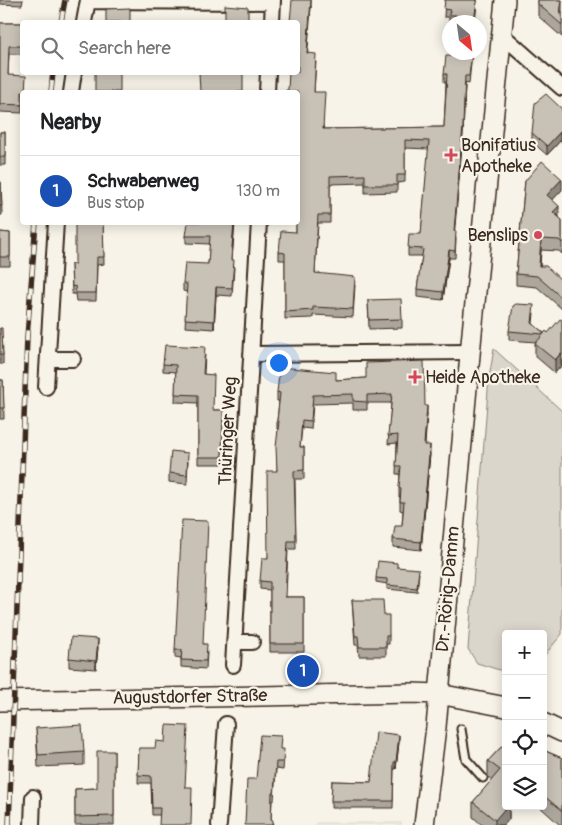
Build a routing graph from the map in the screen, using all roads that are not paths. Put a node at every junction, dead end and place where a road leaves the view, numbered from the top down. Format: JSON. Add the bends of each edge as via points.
{"nodes":[{"id":1,"x":505,"y":0,"type":"edge"},
{"id":2,"x":88,"y":1,"type":"edge"},
{"id":3,"x":273,"y":1,"type":"edge"},
{"id":4,"x":84,"y":20,"type":"edge"},
{"id":5,"x":272,"y":20,"type":"edge"},
{"id":6,"x":501,"y":34,"type":"junction"},
{"id":7,"x":74,"y":75,"type":"edge"},
{"id":8,"x":268,"y":75,"type":"edge"},
{"id":9,"x":562,"y":88,"type":"edge"},
{"id":10,"x":71,"y":90,"type":"edge"},
{"id":11,"x":267,"y":90,"type":"edge"},
{"id":12,"x":56,"y":225,"type":"edge"},
{"id":13,"x":259,"y":225,"type":"edge"},
{"id":14,"x":471,"y":352,"type":"junction"},
{"id":15,"x":251,"y":354,"type":"junction"},
{"id":16,"x":73,"y":358,"type":"dead end"},
{"id":17,"x":48,"y":359,"type":"junction"},
{"id":18,"x":46,"y":387,"type":"dead end"},
{"id":19,"x":235,"y":642,"type":"junction"},
{"id":20,"x":252,"y":642,"type":"dead end"},
{"id":21,"x":233,"y":665,"type":"dead end"},
{"id":22,"x":440,"y":694,"type":"junction"},
{"id":23,"x":0,"y":701,"type":"edge"},
{"id":24,"x":502,"y":706,"type":"edge"},
{"id":25,"x":226,"y":724,"type":"dead end"},
{"id":26,"x":547,"y":725,"type":"edge"},
{"id":27,"x":461,"y":728,"type":"dead end"},
{"id":28,"x":562,"y":732,"type":"edge"},
{"id":29,"x":483,"y":778,"type":"dead end"},
{"id":30,"x":33,"y":797,"type":"dead end"},
{"id":31,"x":32,"y":825,"type":"edge"},
{"id":32,"x":219,"y":825,"type":"edge"},
{"id":33,"x":424,"y":825,"type":"edge"}],
"edges":[{"from":1,"to":6,"type":"street","name":"Dr.-Rörig-Damm"},
{"from":2,"to":3,"type":"street"},
{"from":2,"to":4,"type":"street"},
{"from":3,"to":5,"type":"street"},
{"from":6,"to":9,"type":"street"},
{"from":6,"to":14,"type":"street","name":"Dr.-Rörig-Damm"},
{"from":7,"to":10,"type":"street"},
{"from":8,"to":11,"type":"street"},
{"from":12,"to":17,"type":"street"},
{"from":13,"to":15,"type":"street","name":"Thüringer Weg"},
{"from":14,"to":15,"type":"street"},
{"from":14,"to":22,"type":"street","name":"Dr.-Rörig-Damm"},
{"from":15,"to":19,"type":"street","name":"Thüringer Weg"},
{"from":16,"to":17,"type":"street"},
{"from":17,"to":18,"type":"street"},
{"from":19,"to":20,"type":"street"},
{"from":19,"to":21,"type":"street","name":"Thüringer Weg"},
{"from":22,"to":23,"type":"street","name":"Augustdorfer Straße"},
{"from":22,"to":24,"type":"street","name":"Augustdorfer Straße"},
{"from":22,"to":33,"type":"street","name":"Dr.-Rörig-Damm"},
{"from":25,"to":32,"type":"street"},
{"from":26,"to":28,"type":"street"},
{"from":27,"to":29,"type":"lane","via":[[466,759]]},
{"from":30,"to":31,"type":"street"}]}
